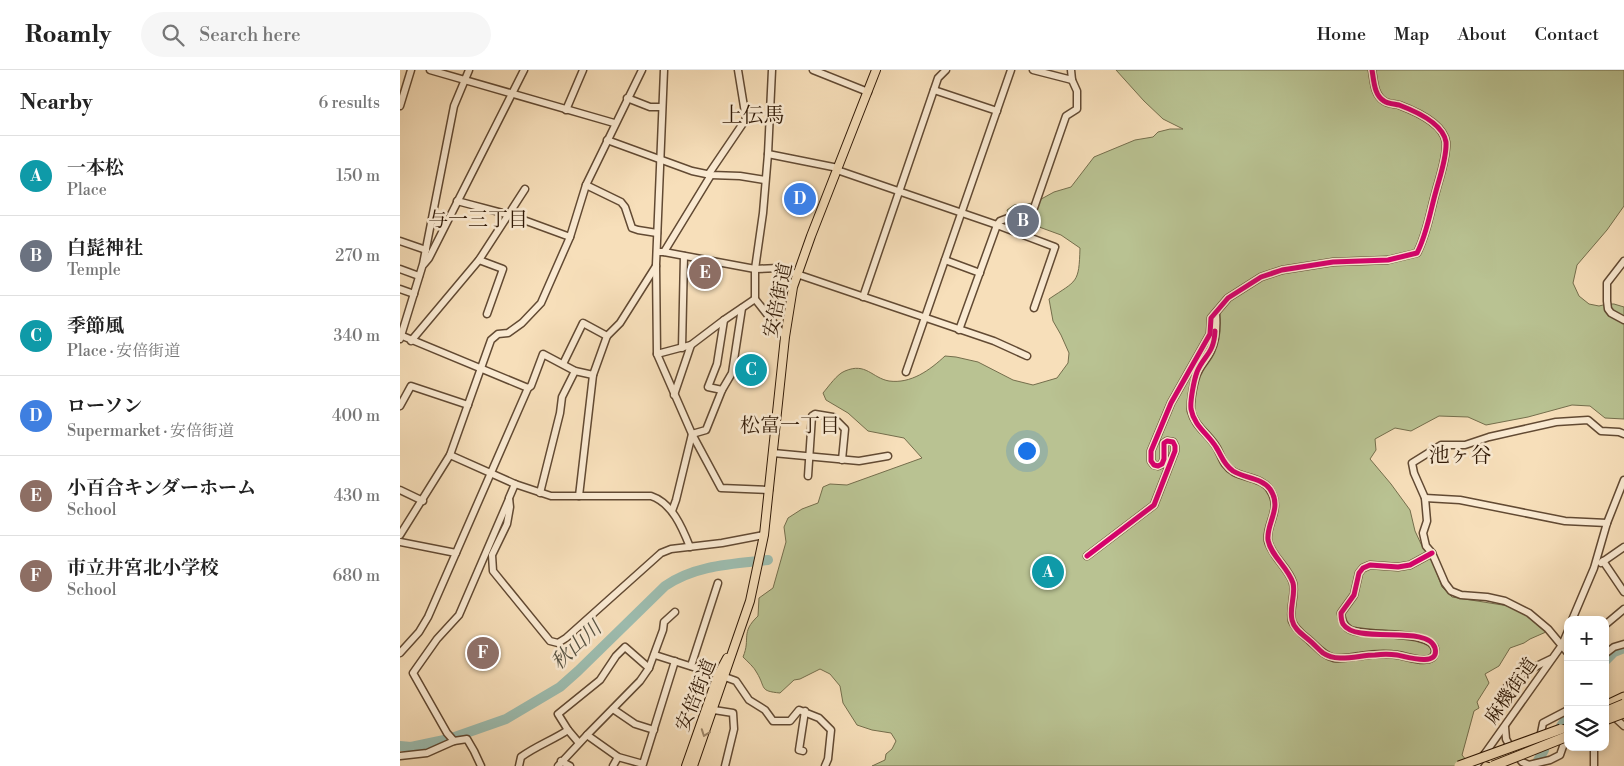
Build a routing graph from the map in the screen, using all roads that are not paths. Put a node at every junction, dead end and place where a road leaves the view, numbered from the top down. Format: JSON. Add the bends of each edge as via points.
{"nodes":[{"id":1,"x":411,"y":70,"type":"edge"},
{"id":2,"x":430,"y":70,"type":"edge"},
{"id":3,"x":469,"y":70,"type":"edge"},
{"id":4,"x":524,"y":70,"type":"edge"},
{"id":5,"x":584,"y":70,"type":"edge"},
{"id":6,"x":642,"y":70,"type":"edge"},
{"id":7,"x":664,"y":70,"type":"edge"},
{"id":8,"x":738,"y":70,"type":"edge"},
{"id":9,"x":772,"y":70,"type":"edge"},
{"id":10,"x":813,"y":70,"type":"edge"},
{"id":11,"x":876,"y":70,"type":"edge"},
{"id":12,"x":946,"y":70,"type":"edge"},
{"id":13,"x":1011,"y":70,"type":"edge"},
{"id":14,"x":1033,"y":70,"type":"edge"},
{"id":15,"x":1071,"y":70,"type":"edge"},
{"id":16,"x":1372,"y":70,"type":"edge"},
{"id":17,"x":465,"y":80,"type":"junction"},
{"id":18,"x":1072,"y":80,"type":"junction"},
{"id":19,"x":934,"y":90,"type":"junction"},
{"id":20,"x":868,"y":92,"type":"junction"},
{"id":21,"x":512,"y":94,"type":"junction"},
{"id":22,"x":627,"y":98,"type":"junction"},
{"id":23,"x":400,"y":106,"type":"edge"},
{"id":24,"x":662,"y":107,"type":"junction"},
{"id":25,"x":566,"y":110,"type":"junction"},
{"id":26,"x":997,"y":111,"type":"junction"},
{"id":27,"x":614,"y":123,"type":"junction"},
{"id":28,"x":607,"y":140,"type":"junction"},
{"id":29,"x":768,"y":154,"type":"junction"},
{"id":30,"x":660,"y":160,"type":"junction"},
{"id":31,"x":837,"y":169,"type":"junction"},
{"id":32,"x":710,"y":175,"type":"junction"},
{"id":33,"x":765,"y":180,"type":"junction"},
{"id":34,"x":586,"y":185,"type":"junction"},
{"id":35,"x":525,"y":189,"type":"dead end"},
{"id":36,"x":899,"y":191,"type":"junction"},
{"id":37,"x":457,"y":201,"type":"junction"},
{"id":38,"x":962,"y":212,"type":"junction"},
{"id":39,"x":510,"y":215,"type":"junction"},
{"id":40,"x":997,"y":225,"type":"junction"},
{"id":41,"x":657,"y":232,"type":"junction"},
{"id":42,"x":570,"y":237,"type":"junction"},
{"id":43,"x":400,"y":241,"type":"edge"},
{"id":44,"x":426,"y":250,"type":"junction"},
{"id":45,"x":661,"y":252,"type":"junction"},
{"id":46,"x":684,"y":256,"type":"junction"},
{"id":47,"x":479,"y":260,"type":"junction"},
{"id":48,"x":945,"y":260,"type":"junction"},
{"id":49,"x":1624,"y":261,"type":"edge"},
{"id":50,"x":423,"y":264,"type":"junction"},
{"id":51,"x":656,"y":265,"type":"junction"},
{"id":52,"x":400,"y":269,"type":"edge"},
{"id":53,"x":755,"y":269,"type":"junction"},
{"id":54,"x":980,"y":273,"type":"junction"},
{"id":55,"x":797,"y":274,"type":"junction"},
{"id":56,"x":419,"y":276,"type":"junction"},
{"id":57,"x":400,"y":289,"type":"edge"},
{"id":58,"x":414,"y":294,"type":"junction"},
{"id":59,"x":863,"y":297,"type":"junction"},
{"id":60,"x":754,"y":299,"type":"junction"},
{"id":61,"x":742,"y":308,"type":"junction"},
{"id":62,"x":1034,"y":308,"type":"dead end"},
{"id":63,"x":487,"y":314,"type":"dead end"},
{"id":64,"x":1216,"y":314,"type":"junction"},
{"id":65,"x":925,"y":318,"type":"junction"},
{"id":66,"x":724,"y":320,"type":"junction"},
{"id":67,"x":1624,"y":320,"type":"edge"},
{"id":68,"x":960,"y":330,"type":"junction"},
{"id":69,"x":608,"y":336,"type":"junction"},
{"id":70,"x":401,"y":337,"type":"edge"},
{"id":71,"x":785,"y":337,"type":"junction"},
{"id":72,"x":411,"y":341,"type":"junction"},
{"id":73,"x":692,"y":345,"type":"junction"},
{"id":74,"x":682,"y":348,"type":"junction"},
{"id":75,"x":657,"y":354,"type":"junction"},
{"id":76,"x":1027,"y":356,"type":"dead end"},
{"id":77,"x":563,"y":364,"type":"junction"},
{"id":78,"x":480,"y":369,"type":"junction"},
{"id":79,"x":575,"y":371,"type":"junction"},
{"id":80,"x":906,"y":372,"type":"dead end"},
{"id":81,"x":593,"y":375,"type":"junction"},
{"id":82,"x":528,"y":388,"type":"junction"},
{"id":83,"x":722,"y":390,"type":"junction"},
{"id":84,"x":674,"y":395,"type":"junction"},
{"id":85,"x":400,"y":404,"type":"edge"},
{"id":86,"x":468,"y":405,"type":"junction"},
{"id":87,"x":692,"y":434,"type":"junction"},
{"id":88,"x":1624,"y":434,"type":"edge"},
{"id":89,"x":773,"y":453,"type":"junction"},
{"id":90,"x":450,"y":455,"type":"junction"},
{"id":91,"x":888,"y":456,"type":"dead end"},
{"id":92,"x":809,"y":457,"type":"junction"},
{"id":93,"x":842,"y":460,"type":"junction"},
{"id":94,"x":491,"y":473,"type":"junction"},
{"id":95,"x":808,"y":476,"type":"dead end"},
{"id":96,"x":1624,"y":480,"type":"edge"},
{"id":97,"x":515,"y":484,"type":"junction"},
{"id":98,"x":400,"y":490,"type":"edge"},
{"id":99,"x":768,"y":490,"type":"junction"},
{"id":100,"x":540,"y":493,"type":"junction"},
{"id":101,"x":579,"y":496,"type":"junction"},
{"id":102,"x":509,"y":498,"type":"junction"},
{"id":103,"x":1425,"y":498,"type":"junction"},
{"id":104,"x":423,"y":501,"type":"junction"},
{"id":105,"x":672,"y":512,"type":"junction"},
{"id":106,"x":1607,"y":523,"type":"junction"},
{"id":107,"x":400,"y":534,"type":"edge"},
{"id":108,"x":764,"y":535,"type":"junction"},
{"id":109,"x":400,"y":542,"type":"edge"},
{"id":110,"x":690,"y":547,"type":"junction"},
{"id":111,"x":1624,"y":547,"type":"edge"},
{"id":112,"x":456,"y":552,"type":"junction"},
{"id":113,"x":1432,"y":553,"type":"junction"},
{"id":114,"x":1088,"y":556,"type":"dead end"},
{"id":115,"x":1604,"y":561,"type":"junction"},
{"id":116,"x":1594,"y":568,"type":"junction"},
{"id":117,"x":718,"y":583,"type":"dead end"},
{"id":118,"x":1624,"y":592,"type":"edge"},
{"id":119,"x":1624,"y":609,"type":"edge"},
{"id":120,"x":675,"y":612,"type":"dead end"},
{"id":121,"x":1574,"y":616,"type":"edge"},
{"id":122,"x":1609,"y":622,"type":"edge"},
{"id":123,"x":1564,"y":640,"type":"edge"},
{"id":124,"x":1624,"y":644,"type":"edge"},
{"id":125,"x":1562,"y":645,"type":"junction"},
{"id":126,"x":1564,"y":648,"type":"edge"},
{"id":127,"x":1609,"y":651,"type":"edge"},
{"id":128,"x":400,"y":653,"type":"edge"},
{"id":129,"x":654,"y":655,"type":"junction"},
{"id":130,"x":1552,"y":659,"type":"junction"},
{"id":131,"x":675,"y":661,"type":"junction"},
{"id":132,"x":692,"y":666,"type":"junction"},
{"id":133,"x":649,"y":668,"type":"junction"},
{"id":134,"x":722,"y":676,"type":"junction"},
{"id":135,"x":1500,"y":695,"type":"dead end"},
{"id":136,"x":1624,"y":698,"type":"edge"},
{"id":137,"x":1624,"y":703,"type":"edge"},
{"id":138,"x":1609,"y":704,"type":"edge"},
{"id":139,"x":613,"y":709,"type":"junction"},
{"id":140,"x":1609,"y":709,"type":"edge"},
{"id":141,"x":714,"y":710,"type":"junction"},
{"id":142,"x":805,"y":711,"type":"junction"},
{"id":143,"x":1564,"y":712,"type":"edge"},
{"id":144,"x":1624,"y":713,"type":"edge"},
{"id":145,"x":1619,"y":718,"type":"edge"},
{"id":146,"x":1609,"y":719,"type":"edge"},
{"id":147,"x":1505,"y":726,"type":"junction"},
{"id":148,"x":1624,"y":726,"type":"edge"},
{"id":149,"x":568,"y":730,"type":"junction"},
{"id":150,"x":654,"y":730,"type":"junction"},
{"id":151,"x":1541,"y":733,"type":"dead end"},
{"id":152,"x":1564,"y":733,"type":"edge"},
{"id":153,"x":1564,"y":733,"type":"edge"},
{"id":154,"x":1564,"y":734,"type":"edge"},
{"id":155,"x":587,"y":735,"type":"junction"},
{"id":156,"x":454,"y":741,"type":"junction"},
{"id":157,"x":1564,"y":741,"type":"edge"},
{"id":158,"x":579,"y":743,"type":"junction"},
{"id":159,"x":803,"y":751,"type":"dead end"},
{"id":160,"x":1594,"y":751,"type":"edge"},
{"id":161,"x":1516,"y":755,"type":"junction"},
{"id":162,"x":400,"y":756,"type":"edge"},
{"id":163,"x":618,"y":757,"type":"junction"},
{"id":164,"x":1480,"y":760,"type":"edge"},
{"id":165,"x":560,"y":763,"type":"edge"},
{"id":166,"x":642,"y":765,"type":"edge"},
{"id":167,"x":1528,"y":765,"type":"edge"},
{"id":168,"x":481,"y":766,"type":"edge"},
{"id":169,"x":519,"y":766,"type":"edge"},
{"id":170,"x":570,"y":766,"type":"edge"},
{"id":171,"x":612,"y":766,"type":"edge"},
{"id":172,"x":686,"y":766,"type":"edge"},
{"id":173,"x":693,"y":766,"type":"edge"},
{"id":174,"x":725,"y":766,"type":"edge"},
{"id":175,"x":825,"y":766,"type":"edge"},
{"id":176,"x":1459,"y":766,"type":"edge"},
{"id":177,"x":1493,"y":766,"type":"edge"},
{"id":178,"x":1594,"y":766,"type":"edge"}],
"edges":[{"from":1,"to":23,"type":"street"},
{"from":2,"to":17,"type":"street"},
{"from":3,"to":17,"type":"street"},
{"from":4,"to":21,"type":"street"},
{"from":5,"to":25,"type":"street"},
{"from":6,"to":22,"type":"street"},
{"from":7,"to":24,"type":"street"},
{"from":8,"to":32,"type":"street","via":[[746,119]]},
{"from":9,"to":29,"type":"street"},
{"from":10,"to":20,"type":"street"},
{"from":11,"to":20,"type":"main road","name":"安倍街道"},
{"from":12,"to":19,"type":"street","via":[[938,78]]},
{"from":13,"to":26,"type":"street"},
{"from":14,"to":18,"type":"street"},
{"from":15,"to":18,"type":"street"},
{"from":16,"to":64,"type":"street","via":[[1375,91],[1384,102],[1409,109],[1433,123],[1446,139],[1424,240],[1417,253],[1388,260],[1333,262],[1261,276],[1228,298]]},
{"from":17,"to":21,"type":"street"},
{"from":17,"to":44,"type":"street","via":[[454,106]]},
{"from":18,"to":40,"type":"street","via":[[1077,91],[1077,108],[1066,116],[1034,208],[1006,218]]},
{"from":19,"to":26,"type":"street"},
{"from":19,"to":36,"type":"street"},
{"from":20,"to":31,"type":"main road","name":"安倍街道"},
{"from":21,"to":25,"type":"street"},
{"from":21,"to":37,"type":"street"},
{"from":22,"to":24,"type":"street","via":[[650,107]]},
{"from":22,"to":27,"type":"street"},
{"from":24,"to":30,"type":"street"},
{"from":25,"to":27,"type":"street"},
{"from":26,"to":38,"type":"street"},
{"from":27,"to":28,"type":"street"},
{"from":28,"to":30,"type":"street"},
{"from":28,"to":34,"type":"street"},
{"from":29,"to":31,"type":"street"},
{"from":29,"to":33,"type":"street"},
{"from":30,"to":32,"type":"street"},
{"from":30,"to":41,"type":"street"},
{"from":31,"to":36,"type":"street"},
{"from":31,"to":55,"type":"main road","name":"安倍街道"},
{"from":32,"to":33,"type":"street"},
{"from":32,"to":45,"type":"street"},
{"from":33,"to":53,"type":"street"},
{"from":34,"to":41,"type":"street","via":[[621,202],[632,228]]},
{"from":34,"to":42,"type":"street"},
{"from":35,"to":39,"type":"street"},
{"from":36,"to":38,"type":"street"},
{"from":36,"to":59,"type":"street"},
{"from":37,"to":39,"type":"street"},
{"from":37,"to":50,"type":"street"},
{"from":38,"to":40,"type":"street"},
{"from":38,"to":48,"type":"street"},
{"from":39,"to":42,"type":"street"},
{"from":39,"to":47,"type":"street"},
{"from":40,"to":54,"type":"street"},
{"from":40,"to":62,"type":"street","via":[[1055,247]]},
{"from":41,"to":45,"type":"street"},
{"from":42,"to":78,"type":"street","via":[[541,303],[508,334],[498,334],[491,340]]},
{"from":43,"to":44,"type":"street"},
{"from":44,"to":50,"type":"street"},
{"from":45,"to":46,"type":"street"},
{"from":45,"to":51,"type":"street"},
{"from":46,"to":53,"type":"street"},
{"from":46,"to":74,"type":"street"},
{"from":47,"to":63,"type":"street","via":[[503,270]]},
{"from":47,"to":72,"type":"street"},
{"from":48,"to":54,"type":"street"},
{"from":48,"to":65,"type":"street"},
{"from":49,"to":67,"type":"street","via":[[1607,283],[1607,300],[1608,310]]},
{"from":50,"to":56,"type":"street"},
{"from":51,"to":69,"type":"street","via":[[620,324]]},
{"from":51,"to":75,"type":"street"},
{"from":52,"to":56,"type":"street"},
{"from":53,"to":55,"type":"street","via":[[778,268]]},
{"from":53,"to":60,"type":"street"},
{"from":54,"to":68,"type":"street"},
{"from":55,"to":59,"type":"street"},
{"from":55,"to":71,"type":"main road","name":"安倍街道"},
{"from":56,"to":58,"type":"street"},
{"from":57,"to":58,"type":"street"},
{"from":58,"to":70,"type":"street"},
{"from":59,"to":65,"type":"street"},
{"from":60,"to":61,"type":"street"},
{"from":60,"to":71,"type":"street"},
{"from":61,"to":66,"type":"street"},
{"from":61,"to":83,"type":"street","via":[[732,373]]},
{"from":64,"to":113,"type":"street","via":[[1215,339],[1211,352],[1197,372],[1191,409],[1224,464],[1234,472],[1263,482],[1273,494],[1275,508],[1268,542],[1293,584],[1292,620],[1298,631],[1324,654],[1334,658],[1384,654],[1426,660],[1432,657],[1435,654],[1432,643],[1402,634],[1357,633],[1343,624],[1341,613],[1354,595],[1363,568],[1398,567]]},
{"from":64,"to":114,"type":"street","via":[[1212,318],[1210,334],[1171,404],[1151,451],[1151,461],[1158,466],[1164,459],[1164,443],[1172,442],[1175,446],[1154,505]]},
{"from":65,"to":68,"type":"street"},
{"from":65,"to":80,"type":"street"},
{"from":66,"to":73,"type":"street"},
{"from":66,"to":83,"type":"street","via":[[717,364],[708,387]]},
{"from":68,"to":76,"type":"street"},
{"from":69,"to":77,"type":"street","via":[[583,323]]},
{"from":69,"to":81,"type":"street"},
{"from":70,"to":72,"type":"street"},
{"from":71,"to":89,"type":"main road","name":"安倍街道"},
{"from":72,"to":78,"type":"street"},
{"from":73,"to":74,"type":"street"},
{"from":73,"to":84,"type":"street"},
{"from":74,"to":75,"type":"street"},
{"from":75,"to":84,"type":"street"},
{"from":77,"to":79,"type":"street"},
{"from":77,"to":82,"type":"street","via":[[543,354]]},
{"from":78,"to":82,"type":"street"},
{"from":78,"to":86,"type":"street"},
{"from":79,"to":81,"type":"street"},
{"from":79,"to":100,"type":"street","via":[[562,397]]},
{"from":81,"to":101,"type":"street"},
{"from":82,"to":94,"type":"street"},
{"from":83,"to":87,"type":"street","via":[[706,430]]},
{"from":84,"to":87,"type":"street"},
{"from":85,"to":86,"type":"street","via":[[411,386]]},
{"from":86,"to":90,"type":"street"},
{"from":87,"to":99,"type":"street","via":[[721,488]]},
{"from":87,"to":105,"type":"street"},
{"from":88,"to":103,"type":"street","via":[[1601,431],[1588,420],[1556,422],[1465,444],[1441,445],[1412,463]]},
{"from":89,"to":92,"type":"street"},
{"from":89,"to":99,"type":"main road","name":"安倍街道"},
{"from":90,"to":94,"type":"street"},
{"from":90,"to":104,"type":"street"},
{"from":91,"to":93,"type":"street"},
{"from":92,"to":93,"type":"street"},
{"from":92,"to":93,"type":"street","via":[[812,416],[815,414],[833,417],[844,429]]},
{"from":92,"to":95,"type":"street"},
{"from":94,"to":97,"type":"street"},
{"from":94,"to":112,"type":"street"},
{"from":96,"to":106,"type":"street"},
{"from":97,"to":100,"type":"street"},
{"from":97,"to":102,"type":"street"},
{"from":98,"to":104,"type":"street"},
{"from":99,"to":108,"type":"main road","name":"安倍街道"},
{"from":100,"to":101,"type":"street"},
{"from":101,"to":105,"type":"street","via":[[651,496],[664,502]]},
{"from":102,"to":110,"type":"street","via":[[507,524],[492,555],[494,571],[550,641],[558,643],[566,638],[661,553]]},
{"from":102,"to":156,"type":"street","via":[[459,615],[413,673]]},
{"from":103,"to":106,"type":"street","via":[[1460,500],[1565,521]]},
{"from":103,"to":113,"type":"street","via":[[1427,521],[1423,533],[1426,546]]},
{"from":104,"to":107,"type":"street"},
{"from":105,"to":110,"type":"street"},
{"from":106,"to":116,"type":"street"},
{"from":108,"to":110,"type":"street"},
{"from":108,"to":134,"type":"main road","name":"安倍街道","via":[[750,601]]},
{"from":109,"to":112,"type":"street"},
{"from":111,"to":115,"type":"street"},
{"from":112,"to":128,"type":"street","via":[[428,617]]},
{"from":113,"to":125,"type":"street","via":[[1451,591],[1505,601],[1529,613]]},
{"from":115,"to":116,"type":"street"},
{"from":115,"to":118,"type":"street"},
{"from":116,"to":121,"type":"street"},
{"from":117,"to":132,"type":"street"},
{"from":119,"to":122,"type":"street"},
{"from":120,"to":129,"type":"street","via":[[664,622]]},
{"from":123,"to":125,"type":"street","name":"麻機街道"},
{"from":124,"to":127,"type":"street"},
{"from":125,"to":126,"type":"street"},
{"from":125,"to":130,"type":"street","name":"麻機街道"},
{"from":129,"to":131,"type":"street"},
{"from":129,"to":133,"type":"street"},
{"from":130,"to":135,"type":"street","via":[[1508,684]]},
{"from":130,"to":147,"type":"street","name":"麻機街道"},
{"from":131,"to":132,"type":"street"},
{"from":131,"to":150,"type":"street"},
{"from":132,"to":134,"type":"street"},
{"from":133,"to":139,"type":"street"},
{"from":133,"to":149,"type":"street","via":[[625,647],[600,680],[558,714]]},
{"from":134,"to":141,"type":"main road","name":"安倍街道"},
{"from":134,"to":142,"type":"street","via":[[736,681],[749,700],[765,710],[773,720],[790,721],[799,710]]},
{"from":134,"to":172,"type":"main road","name":"安倍街道"},
{"from":136,"to":138,"type":"highway"},
{"from":137,"to":140,"type":"highway","bridge":true},
{"from":139,"to":150,"type":"street","via":[[635,724]]},
{"from":139,"to":155,"type":"street"},
{"from":141,"to":173,"type":"main road","name":"安倍街道","one_way":true},
{"from":141,"to":174,"type":"street","via":[[732,713],[734,729]]},
{"from":142,"to":159,"type":"street","via":[[799,750]]},
{"from":142,"to":175,"type":"street","via":[[819,718],[831,730]]},
{"from":143,"to":151,"type":"street","via":[[1543,723]]},
{"from":144,"to":145,"type":"highway"},
{"from":144,"to":146,"type":"highway","bridge":true},
{"from":145,"to":148,"type":"street"},
{"from":147,"to":161,"type":"street","via":[[1506,739]]},
{"from":147,"to":164,"type":"street","name":"麻機街道"},
{"from":149,"to":158,"type":"street"},
{"from":149,"to":169,"type":"street","via":[[521,756]]},
{"from":150,"to":166,"type":"street"},
{"from":152,"to":161,"type":"highway"},
{"from":153,"to":176,"type":"highway","bridge":true},
{"from":154,"to":177,"type":"highway","bridge":true},
{"from":155,"to":158,"type":"street"},
{"from":155,"to":163,"type":"street"},
{"from":156,"to":162,"type":"street","via":[[427,753]]},
{"from":156,"to":168,"type":"street","via":[[466,739]]},
{"from":157,"to":167,"type":"street","via":[[1560,754],[1542,763]]},
{"from":158,"to":165,"type":"street"},
{"from":160,"to":178,"type":"street"},
{"from":161,"to":164,"type":"highway"},
{"from":161,"to":167,"type":"street"},
{"from":163,"to":166,"type":"street"},
{"from":163,"to":171,"type":"street"},
{"from":165,"to":170,"type":"street"}]}
